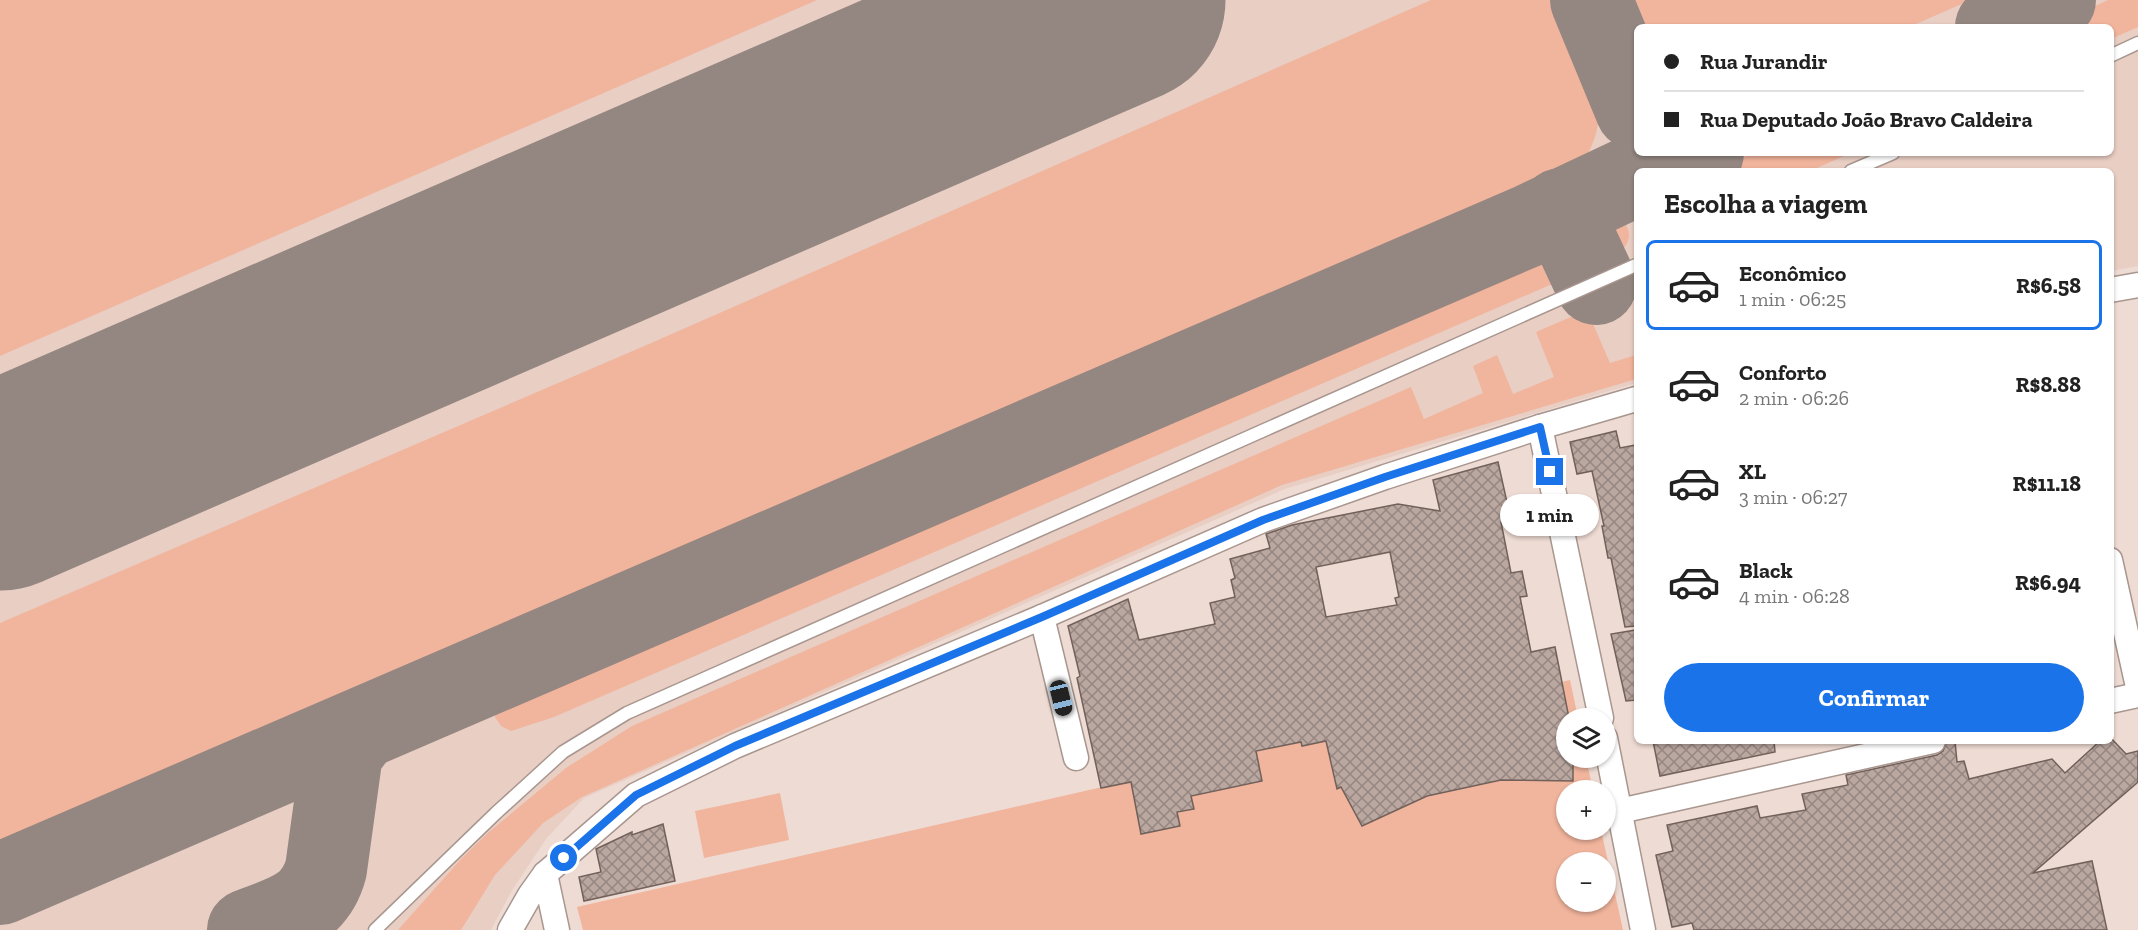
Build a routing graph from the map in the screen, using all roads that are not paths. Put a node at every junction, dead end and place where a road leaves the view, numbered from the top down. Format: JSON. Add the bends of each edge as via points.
{"nodes":[{"id":1,"x":2138,"y":43,"type":"edge"},
{"id":2,"x":2114,"y":54,"type":"edge"},
{"id":3,"x":1886,"y":156,"type":"edge"},
{"id":4,"x":1858,"y":168,"type":"edge"},
{"id":5,"x":1634,"y":267,"type":"edge"},
{"id":6,"x":2138,"y":285,"type":"edge"},
{"id":7,"x":2114,"y":289,"type":"edge"},
{"id":8,"x":1634,"y":400,"type":"edge"},
{"id":9,"x":1540,"y":427,"type":"junction"},
{"id":10,"x":2114,"y":578,"type":"edge"},
{"id":11,"x":1042,"y":617,"type":"junction"},
{"id":12,"x":2138,"y":687,"type":"edge"},
{"id":13,"x":2138,"y":695,"type":"edge"},
{"id":14,"x":2114,"y":700,"type":"edge"},
{"id":15,"x":1599,"y":708,"type":"edge"},
{"id":16,"x":1920,"y":744,"type":"edge"},
{"id":17,"x":1076,"y":758,"type":"dead end"},
{"id":18,"x":1611,"y":768,"type":"edge"},
{"id":19,"x":1620,"y":811,"type":"junction"},
{"id":20,"x":545,"y":874,"type":"junction"},
{"id":21,"x":375,"y":930,"type":"edge"},
{"id":22,"x":510,"y":930,"type":"edge"},
{"id":23,"x":557,"y":930,"type":"edge"},
{"id":24,"x":1643,"y":930,"type":"edge"}],
"edges":[{"from":1,"to":2,"type":"lane"},
{"from":3,"to":4,"type":"lane"},
{"from":5,"to":21,"type":"lane","via":[[627,713],[563,752]]},
{"from":6,"to":7,"type":"street"},
{"from":8,"to":9,"type":"street"},
{"from":9,"to":11,"type":"street","via":[[1263,520]]},
{"from":9,"to":15,"type":"street"},
{"from":10,"to":12,"type":"street"},
{"from":11,"to":17,"type":"street"},
{"from":11,"to":20,"type":"street","via":[[735,746],[636,795]]},
{"from":13,"to":14,"type":"street"},
{"from":16,"to":19,"type":"street"},
{"from":18,"to":19,"type":"street"},
{"from":19,"to":24,"type":"street"},
{"from":20,"to":22,"type":"street"},
{"from":20,"to":23,"type":"street"}]}
